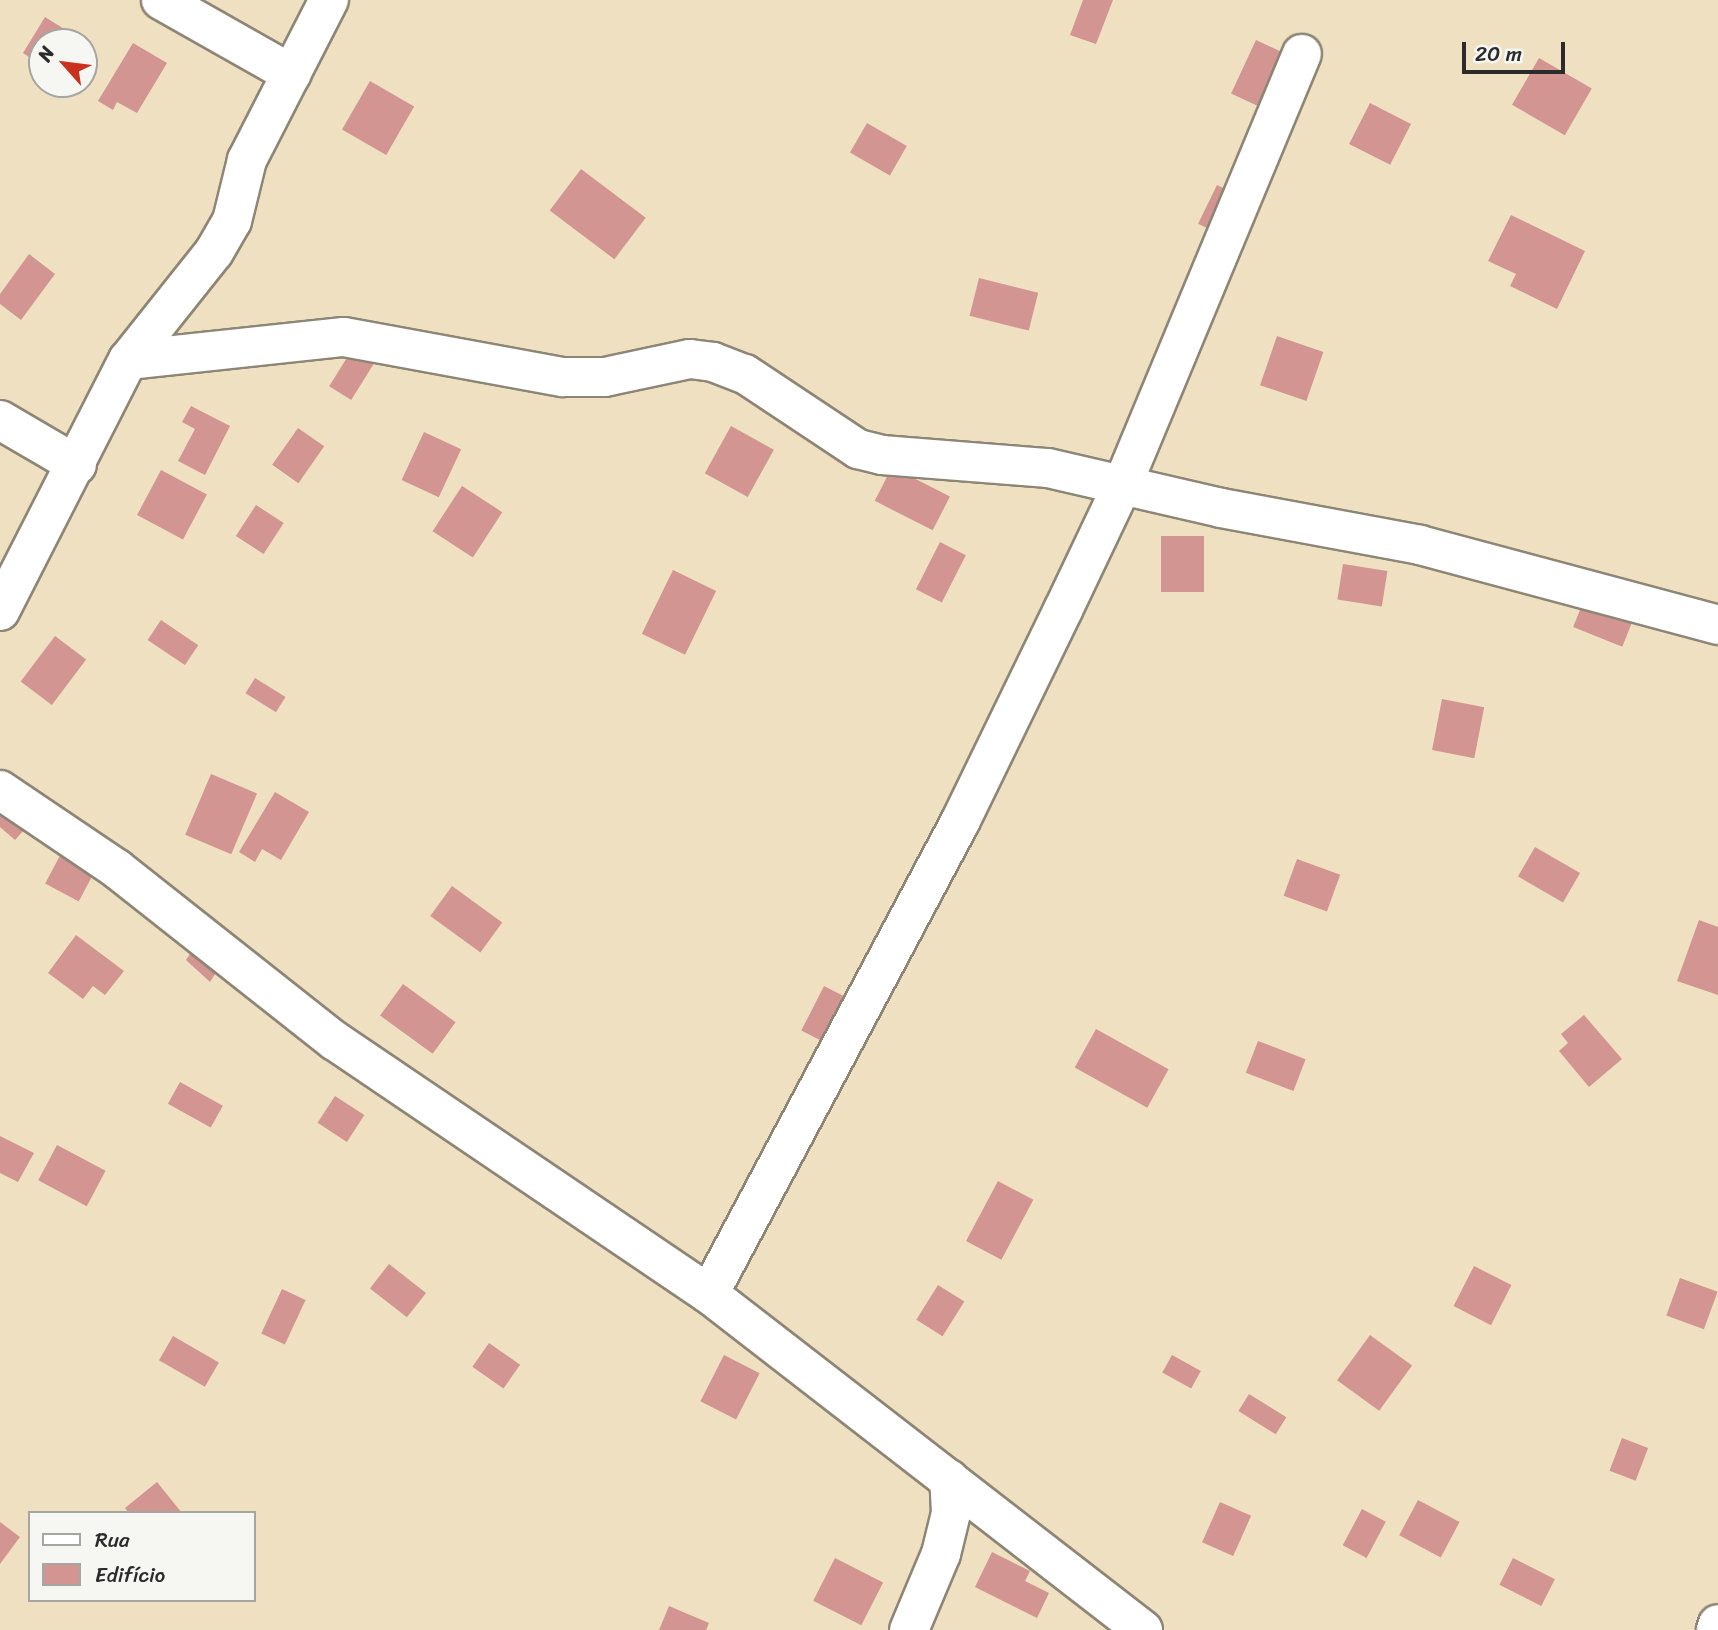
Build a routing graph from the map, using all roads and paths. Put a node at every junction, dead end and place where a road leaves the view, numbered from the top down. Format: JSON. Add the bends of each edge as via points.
{"nodes":[{"id":1,"x":161,"y":0,"type":"edge"},
{"id":2,"x":329,"y":0,"type":"edge"},
{"id":3,"x":1302,"y":54,"type":"dead end"},
{"id":4,"x":292,"y":74,"type":"junction"},
{"id":5,"x":128,"y":360,"type":"junction"},
{"id":6,"x":0,"y":420,"type":"edge"},
{"id":7,"x":77,"y":465,"type":"junction"},
{"id":8,"x":1122,"y":486,"type":"junction"},
{"id":9,"x":0,"y":611,"type":"edge"},
{"id":10,"x":1718,"y":625,"type":"edge"},
{"id":11,"x":0,"y":790,"type":"edge"},
{"id":12,"x":709,"y":1294,"type":"junction"},
{"id":13,"x":949,"y":1479,"type":"junction"},
{"id":14,"x":1718,"y":1624,"type":"edge"},
{"id":15,"x":909,"y":1630,"type":"edge"},
{"id":16,"x":1143,"y":1630,"type":"edge"},
{"id":17,"x":1716,"y":1630,"type":"edge"}],
"edges":[{"from":1,"to":4,"type":"street"},
{"from":2,"to":4,"type":"street"},
{"from":3,"to":8,"type":"street"},
{"from":4,"to":5,"type":"street","via":[[247,159],[232,221],[214,252]]},
{"from":5,"to":7,"type":"street"},
{"from":5,"to":8,"type":"street","via":[[344,337],[563,377],[605,377],[690,359],[745,374],[858,449],[882,455],[1048,468]]},
{"from":6,"to":7,"type":"street"},
{"from":7,"to":9,"type":"street"},
{"from":8,"to":10,"type":"street","via":[[1420,545]]},
{"from":8,"to":12,"type":"street","via":[[960,822]]},
{"from":11,"to":12,"type":"street","via":[[117,869],[335,1041]]},
{"from":12,"to":13,"type":"street"},
{"from":13,"to":15,"type":"street","via":[[951,1513],[941,1554]]},
{"from":13,"to":16,"type":"street"},
{"from":14,"to":17,"type":"street"}]}
